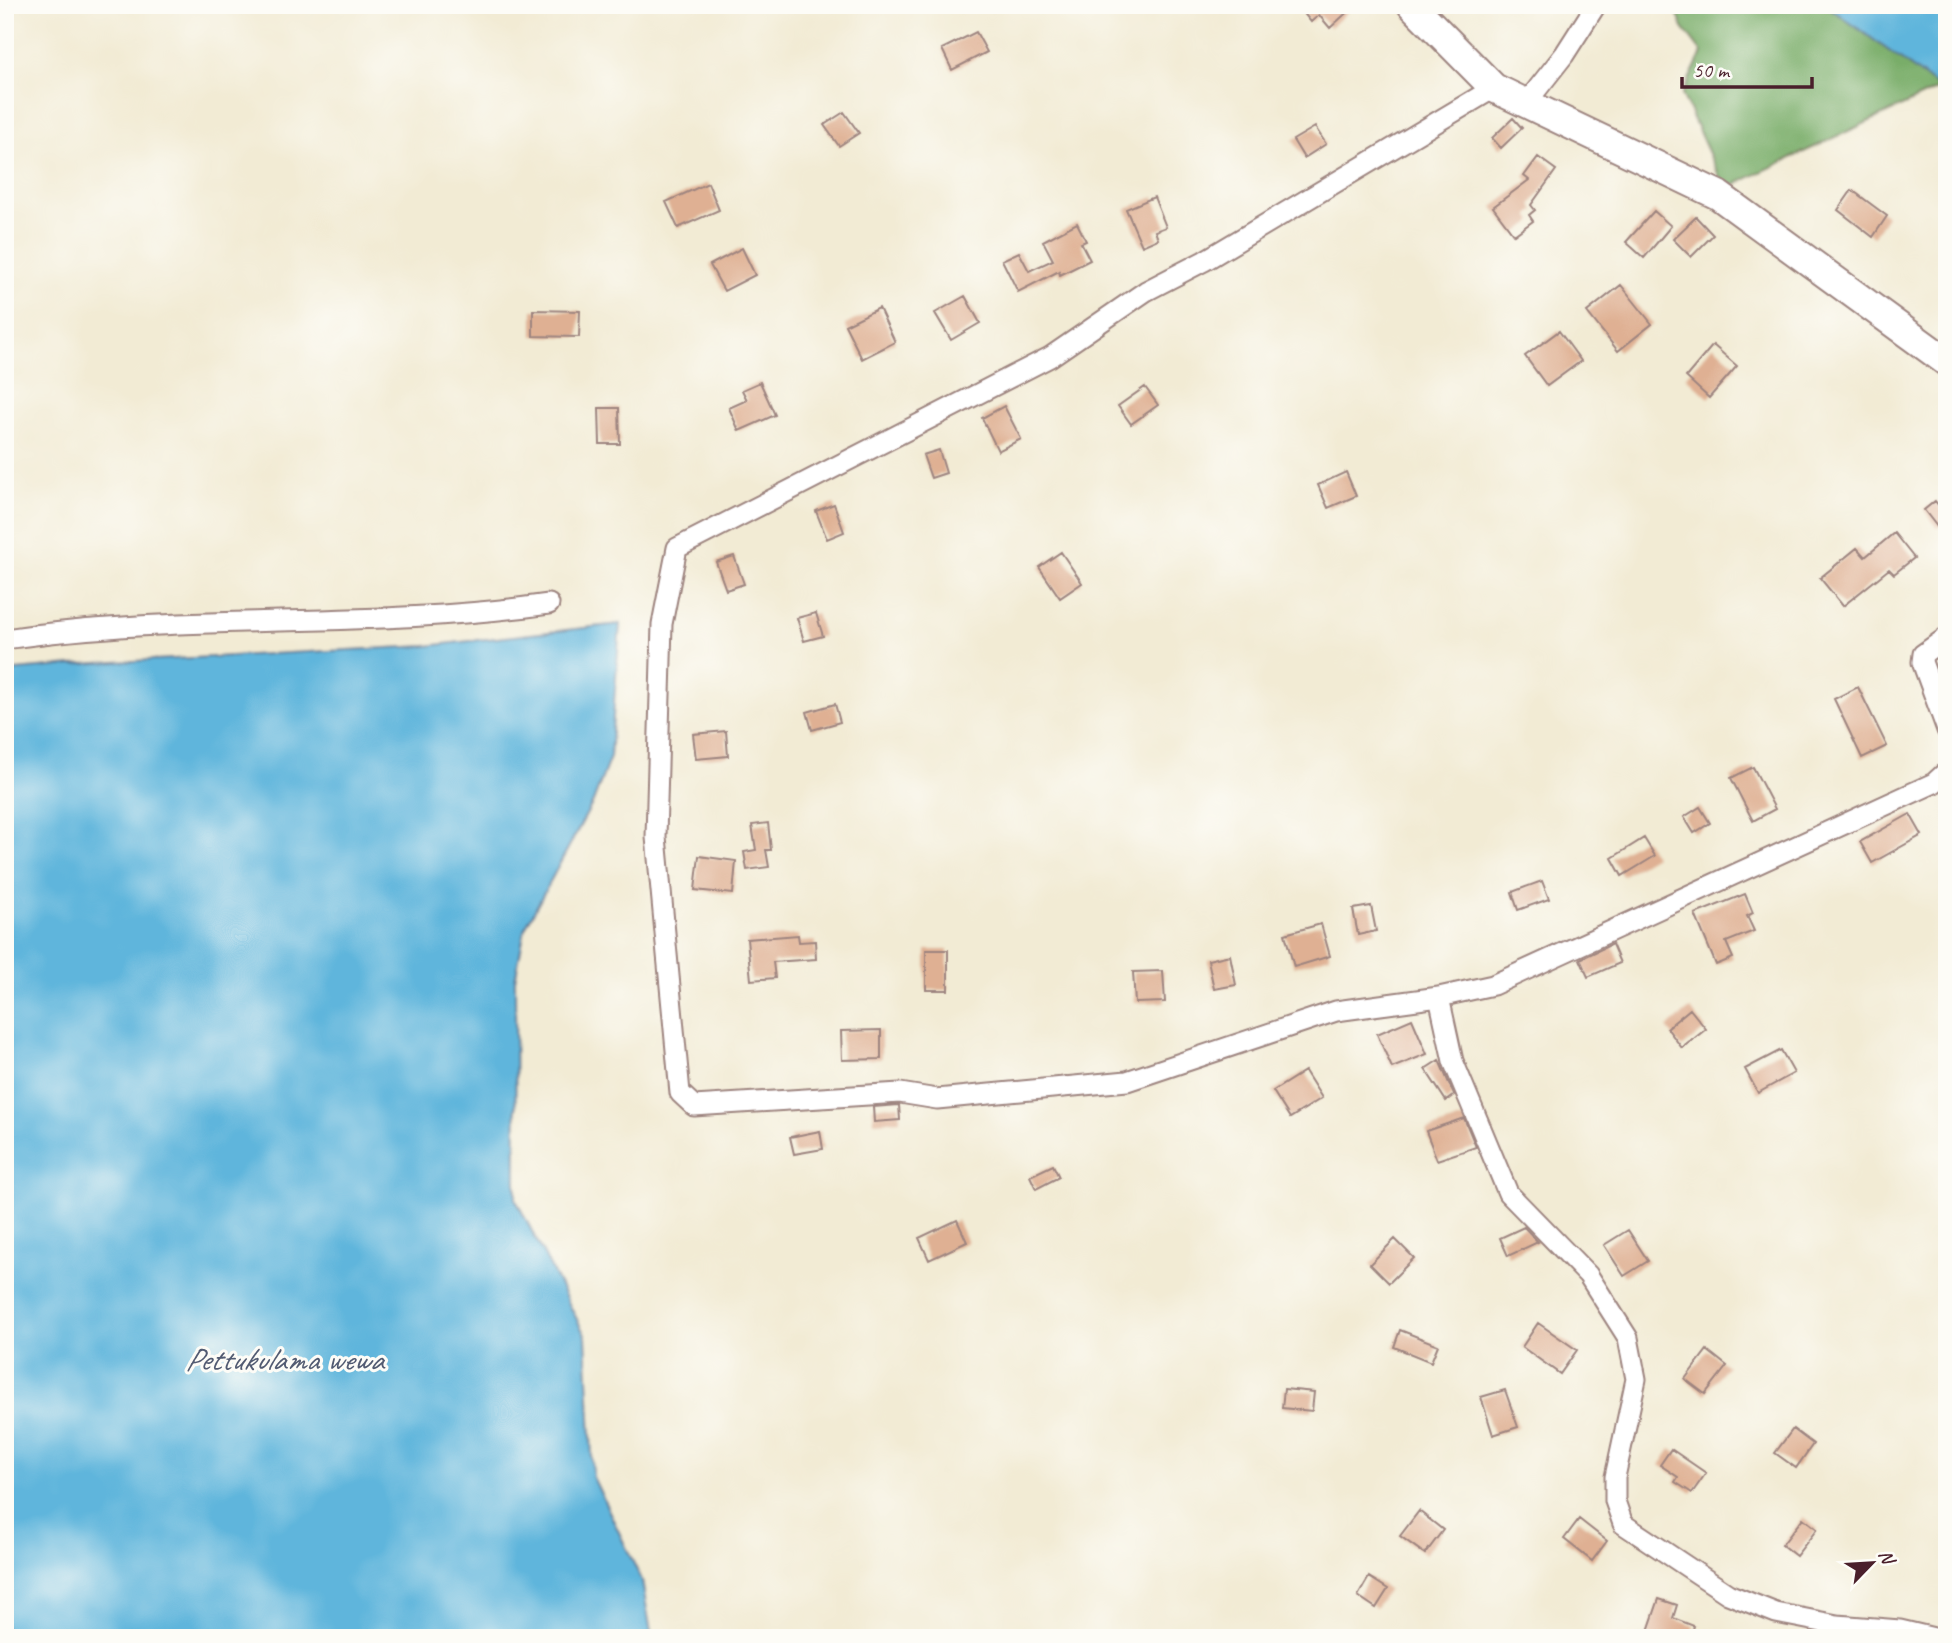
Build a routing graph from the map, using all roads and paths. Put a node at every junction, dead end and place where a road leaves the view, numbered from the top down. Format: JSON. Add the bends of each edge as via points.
{"nodes":[{"id":1,"x":1412,"y":5,"type":"edge"},
{"id":2,"x":1596,"y":5,"type":"edge"},
{"id":3,"x":1494,"y":88,"type":"junction"},
{"id":4,"x":1527,"y":102,"type":"junction"},
{"id":5,"x":1947,"y":362,"type":"edge"},
{"id":6,"x":549,"y":604,"type":"dead end"},
{"id":7,"x":1947,"y":637,"type":"edge"},
{"id":8,"x":5,"y":639,"type":"edge"},
{"id":9,"x":1947,"y":730,"type":"edge"},
{"id":10,"x":1947,"y":771,"type":"edge"},
{"id":11,"x":1439,"y":997,"type":"junction"},
{"id":12,"x":1934,"y":1638,"type":"edge"}],
"edges":[{"from":1,"to":3,"type":"street"},
{"from":2,"to":4,"type":"street"},
{"from":3,"to":4,"type":"street"},
{"from":3,"to":11,"type":"street","via":[[1146,291],[1050,357],[677,548],[662,624],[656,837],[680,1093],[694,1106],[900,1093],[937,1099],[1127,1081],[1336,1011]]},
{"from":4,"to":5,"type":"street","via":[[1718,195]]},
{"from":6,"to":8,"type":"street","via":[[487,613],[138,625]]},
{"from":7,"to":9,"type":"street","via":[[1923,653],[1922,662]]},
{"from":10,"to":11,"type":"street","via":[[1934,783],[1493,985]]},
{"from":11,"to":12,"type":"street","via":[[1453,1060],[1508,1193],[1588,1275],[1628,1338],[1636,1379],[1615,1477],[1615,1501],[1623,1524],[1728,1594],[1776,1612]]}]}
